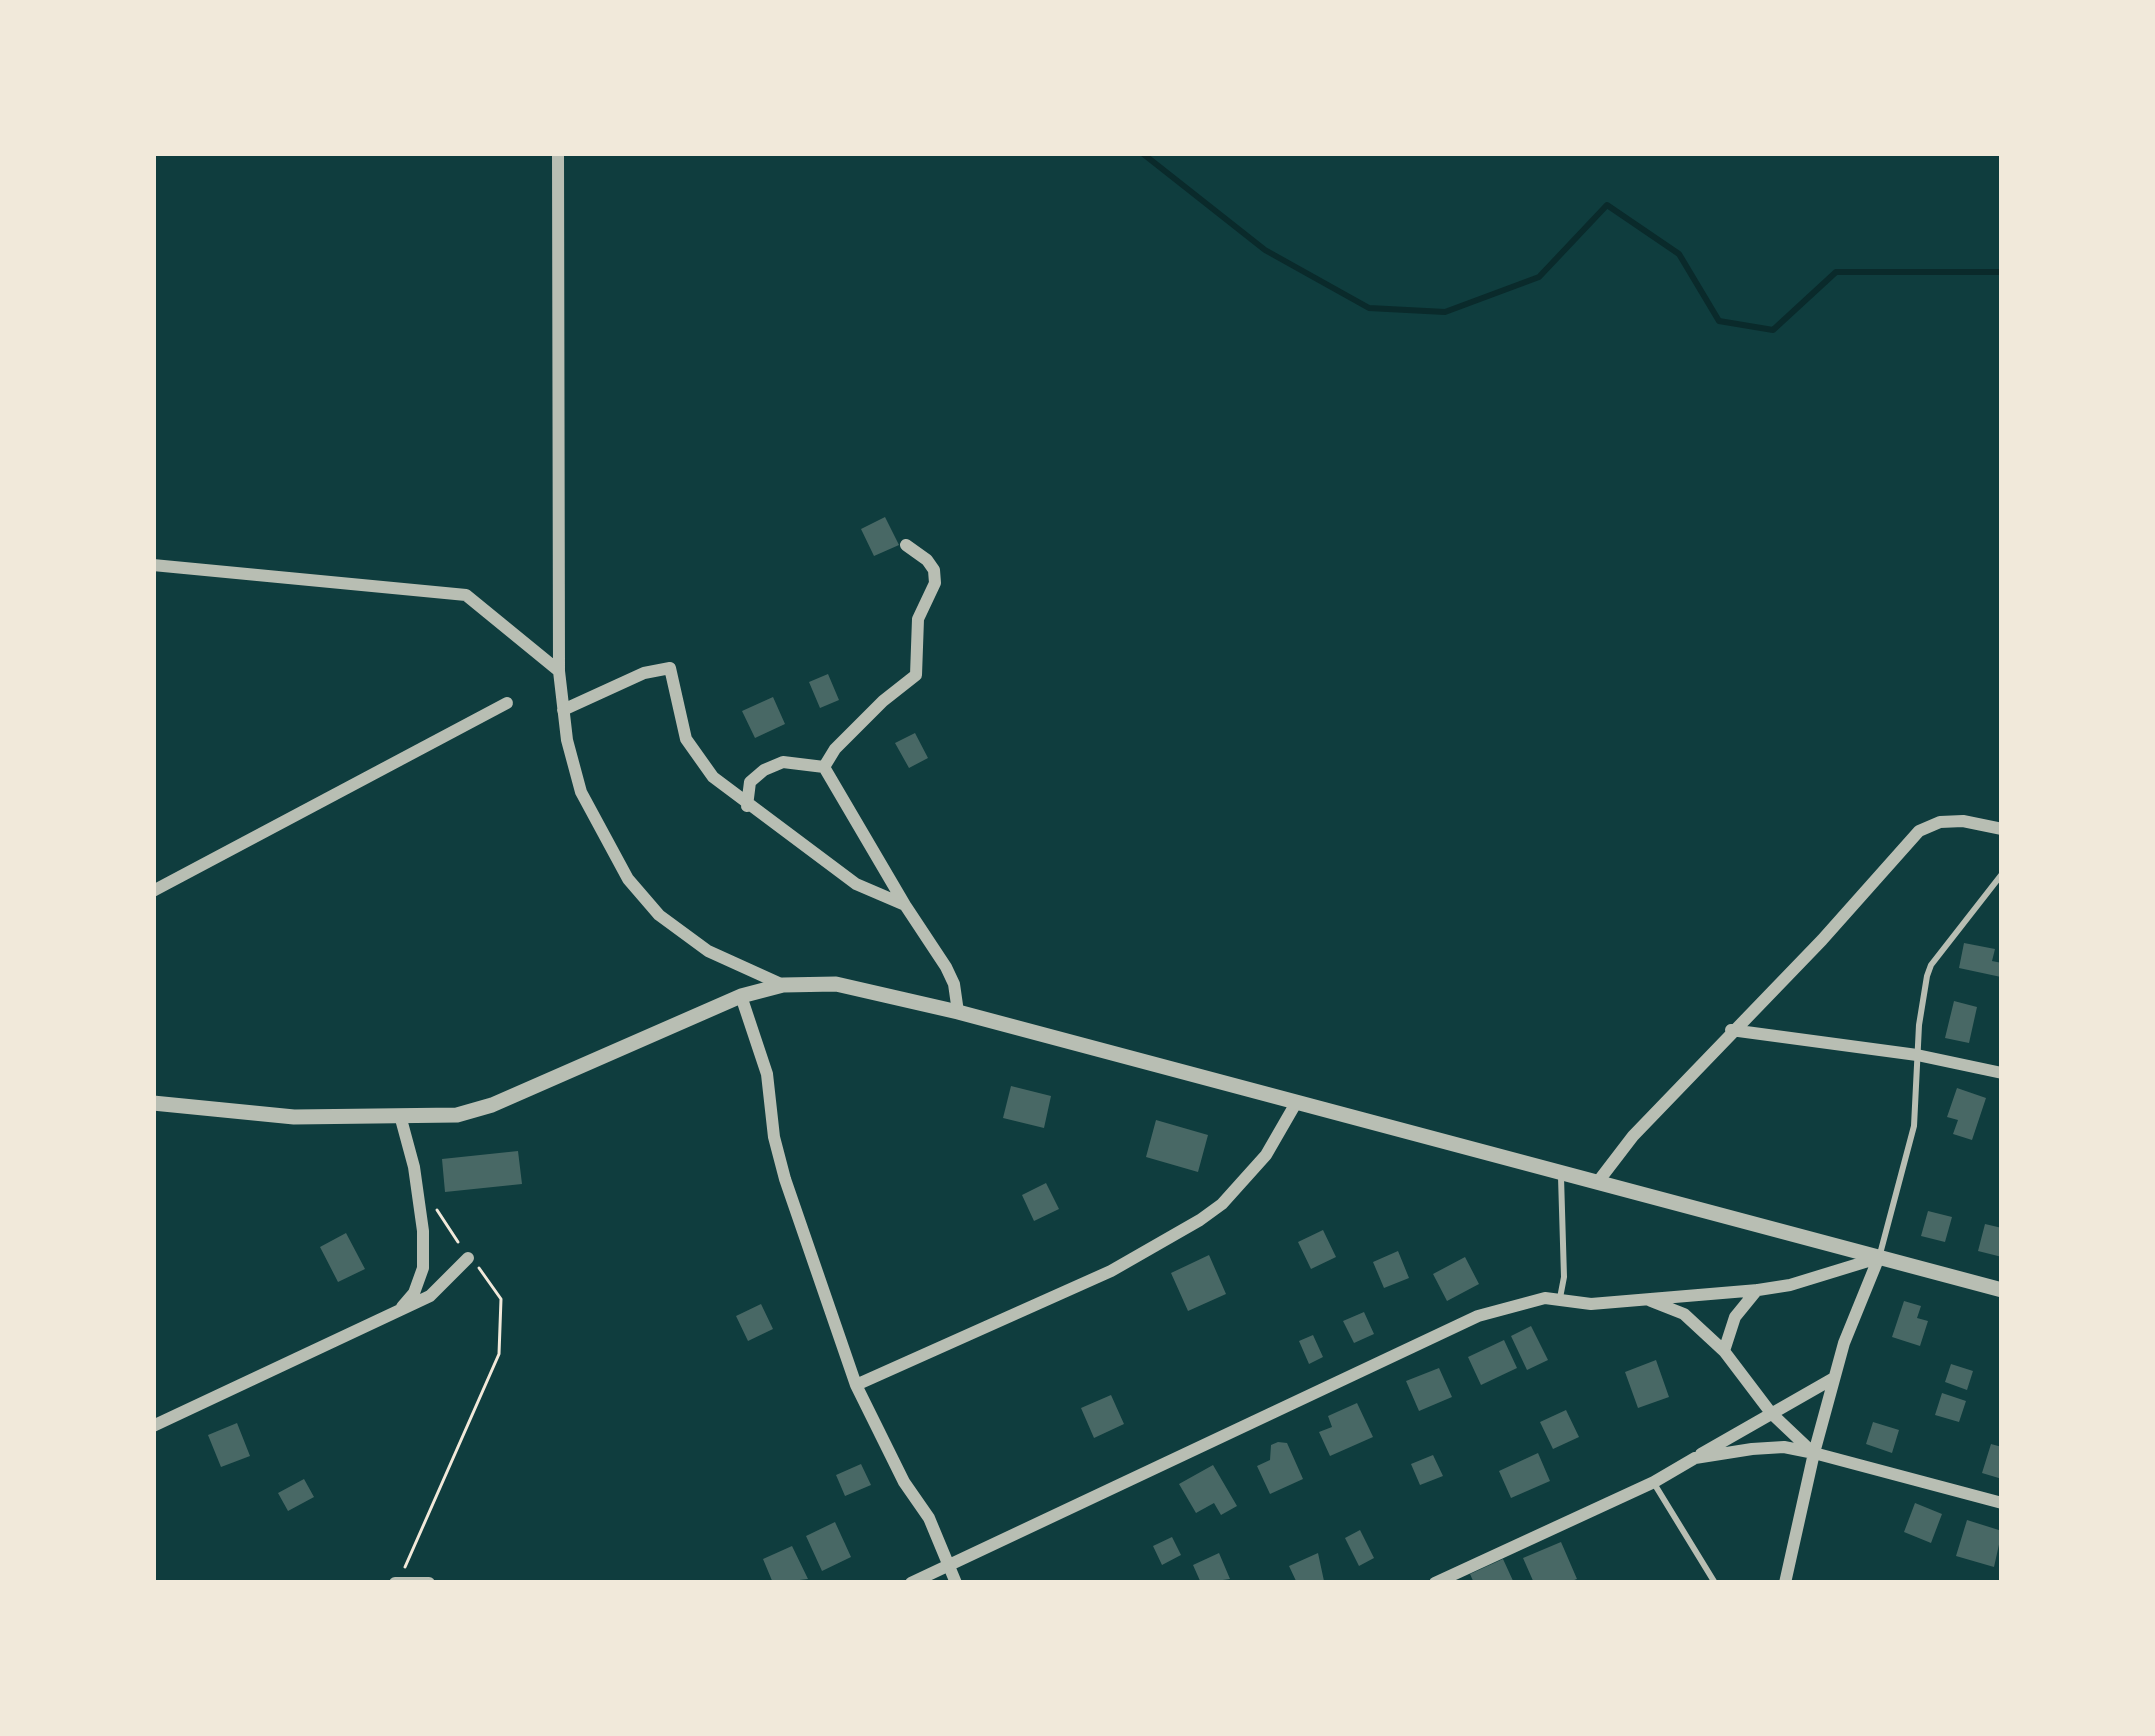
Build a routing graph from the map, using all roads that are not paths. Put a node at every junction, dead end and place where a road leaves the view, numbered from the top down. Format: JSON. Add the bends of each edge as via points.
{"nodes":[{"id":1,"x":558,"y":153,"type":"edge"},
{"id":2,"x":906,"y":545,"type":"dead end"},
{"id":3,"x":153,"y":566,"type":"edge"},
{"id":4,"x":559,"y":671,"type":"junction"},
{"id":5,"x":507,"y":703,"type":"dead end"},
{"id":6,"x":563,"y":710,"type":"junction"},
{"id":7,"x":824,"y":767,"type":"junction"},
{"id":8,"x":747,"y":806,"type":"junction"},
{"id":9,"x":2002,"y":829,"type":"edge"},
{"id":10,"x":2002,"y":874,"type":"edge"},
{"id":11,"x":153,"y":891,"type":"edge"},
{"id":12,"x":905,"y":905,"type":"junction"},
{"id":13,"x":783,"y":985,"type":"junction"},
{"id":14,"x":741,"y":996,"type":"junction"},
{"id":15,"x":958,"y":1012,"type":"junction"},
{"id":16,"x":1731,"y":1030,"type":"junction"},
{"id":17,"x":1917,"y":1055,"type":"junction"},
{"id":18,"x":2002,"y":1073,"type":"edge"},
{"id":19,"x":153,"y":1102,"type":"edge"},
{"id":20,"x":1296,"y":1102,"type":"junction"},
{"id":21,"x":401,"y":1119,"type":"junction"},
{"id":22,"x":1561,"y":1173,"type":"junction"},
{"id":23,"x":1598,"y":1183,"type":"junction"},
{"id":24,"x":1879,"y":1257,"type":"junction"},
{"id":25,"x":468,"y":1258,"type":"road end"},
{"id":26,"x":1758,"y":1290,"type":"junction"},
{"id":27,"x":2002,"y":1290,"type":"edge"},
{"id":28,"x":1560,"y":1298,"type":"junction"},
{"id":29,"x":1649,"y":1300,"type":"junction"},
{"id":30,"x":398,"y":1311,"type":"junction"},
{"id":31,"x":1724,"y":1351,"type":"junction"},
{"id":32,"x":1835,"y":1378,"type":"junction"},
{"id":33,"x":856,"y":1384,"type":"junction"},
{"id":34,"x":1771,"y":1413,"type":"junction"},
{"id":35,"x":153,"y":1426,"type":"edge"},
{"id":36,"x":1814,"y":1453,"type":"junction"},
{"id":37,"x":1695,"y":1458,"type":"junction"},
{"id":38,"x":1654,"y":1482,"type":"junction"},
{"id":39,"x":2002,"y":1503,"type":"edge"},
{"id":40,"x":949,"y":1566,"type":"junction"},
{"id":41,"x":397,"y":1582,"type":"edge"},
{"id":42,"x":429,"y":1583,"type":"edge"},
{"id":43,"x":911,"y":1583,"type":"edge"},
{"id":44,"x":956,"y":1583,"type":"edge"},
{"id":45,"x":1435,"y":1583,"type":"edge"},
{"id":46,"x":1715,"y":1583,"type":"edge"},
{"id":47,"x":1785,"y":1583,"type":"edge"}],
"edges":[{"from":1,"to":4,"type":"street"},
{"from":2,"to":7,"type":"street","via":[[927,560],[935,583],[918,620],[916,675]]},
{"from":3,"to":4,"type":"street","via":[[466,595]]},
{"from":4,"to":6,"type":"street"},
{"from":5,"to":11,"type":"street"},
{"from":6,"to":8,"type":"street","via":[[670,668],[692,753]]},
{"from":6,"to":13,"type":"street","via":[[581,792],[628,879],[682,934]]},
{"from":7,"to":8,"type":"street","via":[[783,762],[764,770],[750,782]]},
{"from":7,"to":12,"type":"street"},
{"from":8,"to":12,"type":"street","via":[[856,884]]},
{"from":9,"to":16,"type":"street","via":[[1964,821],[1918,831]]},
{"from":10,"to":17,"type":"lane","via":[[1931,964]]},
{"from":12,"to":15,"type":"street","via":[[946,967]]},
{"from":13,"to":14,"type":"street"},
{"from":13,"to":15,"type":"street","via":[[868,988]]},
{"from":14,"to":21,"type":"street","via":[[492,1105]]},
{"from":14,"to":33,"type":"street","via":[[767,1074],[785,1179]]},
{"from":15,"to":20,"type":"street"},
{"from":16,"to":17,"type":"street"},
{"from":16,"to":23,"type":"street"},
{"from":17,"to":18,"type":"street"},
{"from":17,"to":24,"type":"lane","via":[[1910,1149]]},
{"from":19,"to":21,"type":"street"},
{"from":20,"to":22,"type":"street"},
{"from":20,"to":33,"type":"street","via":[[1266,1155],[1200,1220],[1112,1271]]},
{"from":21,"to":30,"type":"street","via":[[423,1268]]},
{"from":22,"to":23,"type":"street"},
{"from":22,"to":28,"type":"lane"},
{"from":23,"to":24,"type":"street"},
{"from":24,"to":26,"type":"street"},
{"from":24,"to":27,"type":"street"},
{"from":24,"to":32,"type":"street"},
{"from":25,"to":30,"type":"street","via":[[444,1287]]},
{"from":26,"to":29,"type":"street"},
{"from":26,"to":31,"type":"street","via":[[1735,1317]]},
{"from":28,"to":29,"type":"street"},
{"from":28,"to":40,"type":"street","via":[[1478,1316]]},
{"from":29,"to":31,"type":"street","via":[[1684,1314]]},
{"from":30,"to":35,"type":"street"},
{"from":31,"to":34,"type":"street"},
{"from":32,"to":34,"type":"street"},
{"from":32,"to":36,"type":"street"},
{"from":33,"to":40,"type":"street"},
{"from":34,"to":36,"type":"street"},
{"from":34,"to":37,"type":"street"},
{"from":36,"to":37,"type":"street","via":[[1784,1447]]},
{"from":36,"to":39,"type":"street"},
{"from":36,"to":47,"type":"street"},
{"from":37,"to":38,"type":"street"},
{"from":38,"to":45,"type":"street"},
{"from":38,"to":46,"type":"lane"},
{"from":40,"to":43,"type":"street"},
{"from":40,"to":44,"type":"street"},
{"from":41,"to":42,"type":"street"}]}
